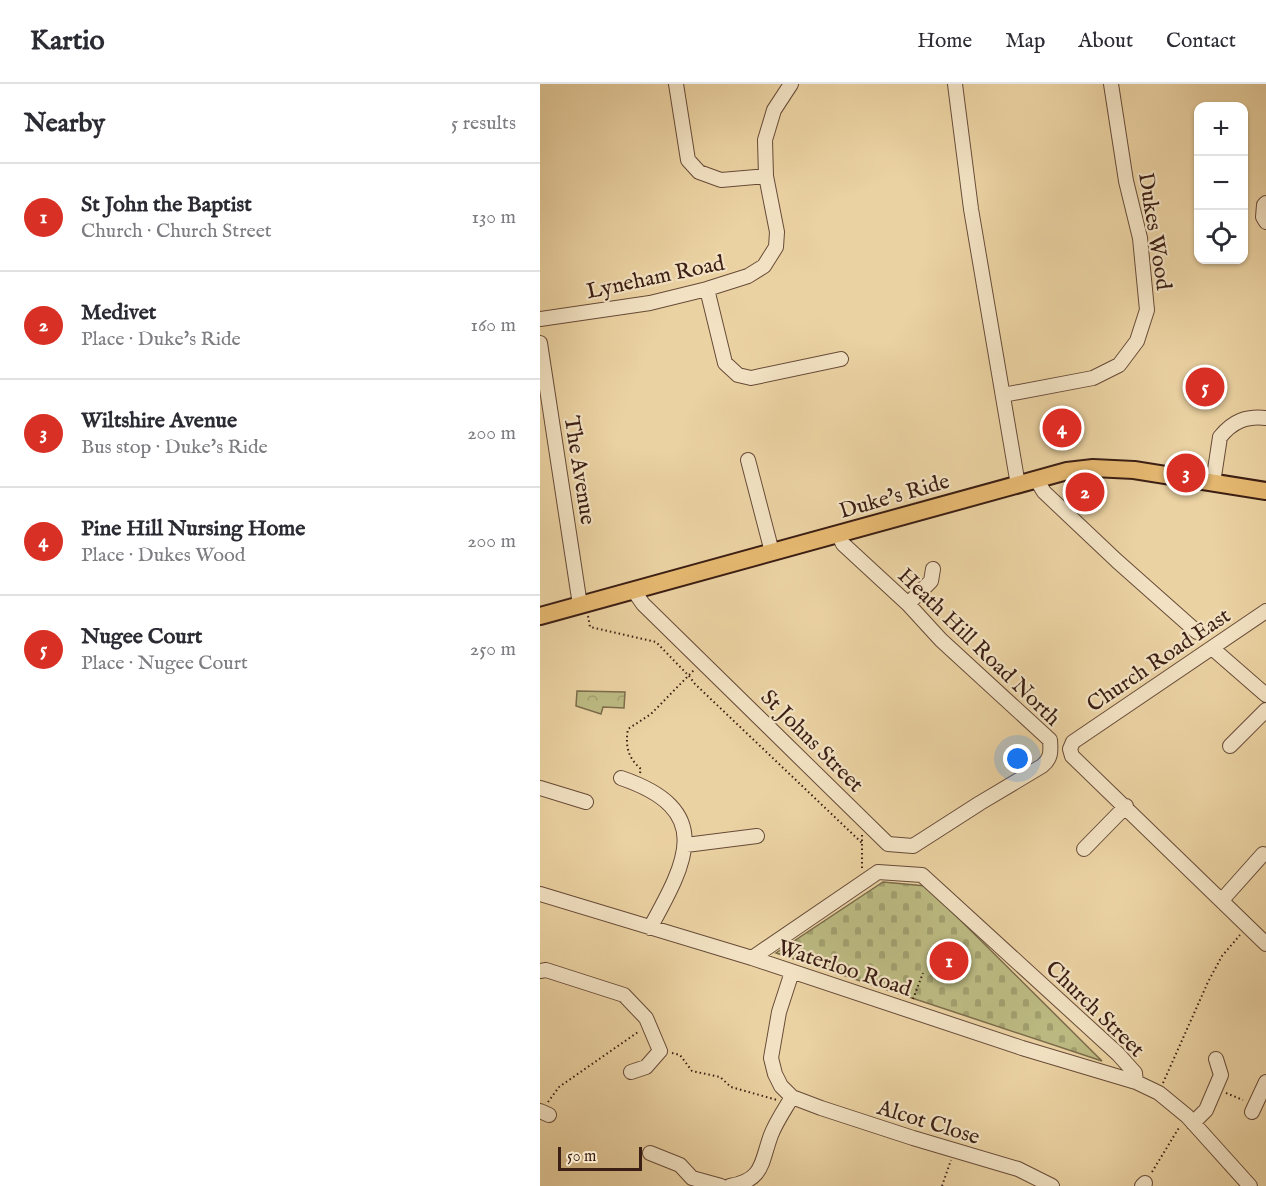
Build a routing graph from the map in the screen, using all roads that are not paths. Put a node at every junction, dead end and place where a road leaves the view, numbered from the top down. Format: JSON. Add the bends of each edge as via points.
{"nodes":[{"id":1,"x":676,"y":84,"type":"edge"},
{"id":2,"x":791,"y":84,"type":"edge"},
{"id":3,"x":955,"y":84,"type":"edge"},
{"id":4,"x":1111,"y":84,"type":"edge"},
{"id":5,"x":766,"y":176,"type":"junction"},
{"id":6,"x":1266,"y":203,"type":"edge"},
{"id":7,"x":1266,"y":222,"type":"edge"},
{"id":8,"x":707,"y":289,"type":"junction"},
{"id":9,"x":540,"y":319,"type":"edge"},
{"id":10,"x":540,"y":346,"type":"edge"},
{"id":11,"x":841,"y":359,"type":"dead end"},
{"id":12,"x":1003,"y":394,"type":"junction"},
{"id":13,"x":1266,"y":418,"type":"edge"},
{"id":14,"x":748,"y":460,"type":"dead end"},
{"id":15,"x":1036,"y":479,"type":"junction"},
{"id":16,"x":1213,"y":483,"type":"junction"},
{"id":17,"x":1018,"y":484,"type":"junction"},
{"id":18,"x":1266,"y":491,"type":"edge"},
{"id":19,"x":838,"y":534,"type":"junction"},
{"id":20,"x":772,"y":552,"type":"junction"},
{"id":21,"x":933,"y":569,"type":"dead end"},
{"id":22,"x":634,"y":591,"type":"junction"},
{"id":23,"x":583,"y":604,"type":"junction"},
{"id":24,"x":908,"y":604,"type":"junction"},
{"id":25,"x":1266,"y":611,"type":"edge"},
{"id":26,"x":540,"y":616,"type":"edge"},
{"id":27,"x":1197,"y":632,"type":"dead end"},
{"id":28,"x":1212,"y":648,"type":"junction"},
{"id":29,"x":1266,"y":695,"type":"edge"},
{"id":30,"x":1266,"y":710,"type":"edge"},
{"id":31,"x":1230,"y":746,"type":"dead end"},
{"id":32,"x":621,"y":778,"type":"dead end"},
{"id":33,"x":540,"y":788,"type":"edge"},
{"id":34,"x":586,"y":802,"type":"dead end"},
{"id":35,"x":980,"y":802,"type":"joint"},
{"id":36,"x":1126,"y":806,"type":"junction"},
{"id":37,"x":757,"y":836,"type":"dead end"},
{"id":38,"x":686,"y":844,"type":"junction"},
{"id":39,"x":1084,"y":849,"type":"dead end"},
{"id":40,"x":1263,"y":854,"type":"dead end"},
{"id":41,"x":540,"y":894,"type":"edge"},
{"id":42,"x":1222,"y":900,"type":"junction"},
{"id":43,"x":650,"y":928,"type":"junction"},
{"id":44,"x":1266,"y":944,"type":"edge"},
{"id":45,"x":752,"y":958,"type":"junction"},
{"id":46,"x":540,"y":971,"type":"edge"},
{"id":47,"x":792,"y":972,"type":"junction"},
{"id":48,"x":1216,"y":1059,"type":"dead end"},
{"id":49,"x":631,"y":1072,"type":"dead end"},
{"id":50,"x":1136,"y":1082,"type":"junction"},
{"id":51,"x":1266,"y":1082,"type":"edge"},
{"id":52,"x":790,"y":1100,"type":"junction"},
{"id":53,"x":1253,"y":1109,"type":"road end"},
{"id":54,"x":1190,"y":1120,"type":"junction"},
{"id":55,"x":650,"y":1154,"type":"dead end"},
{"id":56,"x":721,"y":1186,"type":"edge"},
{"id":57,"x":730,"y":1186,"type":"edge"},
{"id":58,"x":1052,"y":1186,"type":"edge"},
{"id":59,"x":1250,"y":1186,"type":"edge"}],
"edges":[{"from":1,"to":5,"type":"street","via":[[688,160],[699,172],[722,180]]},
{"from":2,"to":5,"type":"street","name":"Lyneham Road","via":[[774,110],[765,140]]},
{"from":3,"to":12,"type":"street","via":[[971,209]]},
{"from":4,"to":12,"type":"street","name":"Dukes Wood","via":[[1141,248],[1147,310],[1137,341],[1119,365],[1093,378]]},
{"from":5,"to":8,"type":"street","name":"Lyneham Road","via":[[777,232],[776,247],[764,266],[748,276]]},
{"from":6,"to":7,"type":"street"},
{"from":8,"to":9,"type":"street","name":"Lyneham Road","via":[[650,303]]},
{"from":8,"to":11,"type":"street","via":[[725,363],[738,375],[752,378]]},
{"from":10,"to":23,"type":"street","name":"The Avenue"},
{"from":12,"to":17,"type":"street"},
{"from":13,"to":16,"type":"street","via":[[1242,418],[1220,436]]},
{"from":14,"to":20,"type":"street"},
{"from":15,"to":16,"type":"main road","name":"Duke's Ride","via":[[1080,469],[1110,468]]},
{"from":15,"to":17,"type":"main road","name":"Duke's Ride"},
{"from":15,"to":27,"type":"street","via":[[1044,492]]},
{"from":16,"to":18,"type":"main road","name":"Duke's Ride"},
{"from":17,"to":19,"type":"main road","name":"Duke's Ride"},
{"from":19,"to":20,"type":"main road","name":"Duke's Ride"},
{"from":19,"to":24,"type":"street","name":"Heath Hill Road North","via":[[843,544]]},
{"from":20,"to":22,"type":"main road","name":"Duke's Ride"},
{"from":21,"to":24,"type":"street","via":[[931,581]]},
{"from":22,"to":23,"type":"main road","name":"Duke's Ride"},
{"from":22,"to":35,"type":"street","name":"St Johns Street","via":[[888,844],[913,846]]},
{"from":23,"to":26,"type":"main road","name":"Duke's Ride"},
{"from":24,"to":35,"type":"street","name":"Heath Hill Road North","via":[[1050,740],[1049,760]]},
{"from":25,"to":28,"type":"street","name":"Church Road East"},
{"from":28,"to":29,"type":"street"},
{"from":28,"to":36,"type":"street","name":"Church Road East","via":[[1073,742],[1072,756]]},
{"from":30,"to":31,"type":"street"},
{"from":32,"to":38,"type":"street","via":[[654,792],[672,807],[683,825]]},
{"from":33,"to":34,"type":"street"},
{"from":36,"to":39,"type":"street"},
{"from":36,"to":42,"type":"street"},
{"from":37,"to":38,"type":"street"},
{"from":38,"to":43,"type":"street","via":[[669,893]]},
{"from":40,"to":42,"type":"street"},
{"from":41,"to":43,"type":"street","name":"Waterloo Road"},
{"from":42,"to":44,"type":"street"},
{"from":43,"to":45,"type":"street","name":"Waterloo Road"},
{"from":45,"to":47,"type":"street","name":"Waterloo Road"},
{"from":45,"to":50,"type":"street","name":"Church Street","via":[[878,872],[922,875],[1118,1054],[1135,1073]]},
{"from":46,"to":49,"type":"street","via":[[624,995],[646,1018],[660,1051],[646,1067]]},
{"from":47,"to":50,"type":"street","name":"Waterloo Road"},
{"from":47,"to":52,"type":"street","via":[[779,1012],[771,1058]]},
{"from":48,"to":54,"type":"street","via":[[1221,1075],[1206,1110]]},
{"from":50,"to":54,"type":"street","name":"Church Street","via":[[1159,1093]]},
{"from":51,"to":53,"type":"street"},
{"from":52,"to":57,"type":"street","via":[[772,1134],[763,1166],[745,1183]]},
{"from":52,"to":58,"type":"street","name":"Alcot Close","via":[[1018,1169]]},
{"from":54,"to":59,"type":"street","name":"Church Street"},
{"from":55,"to":56,"type":"street","via":[[680,1165],[692,1178]]}]}
